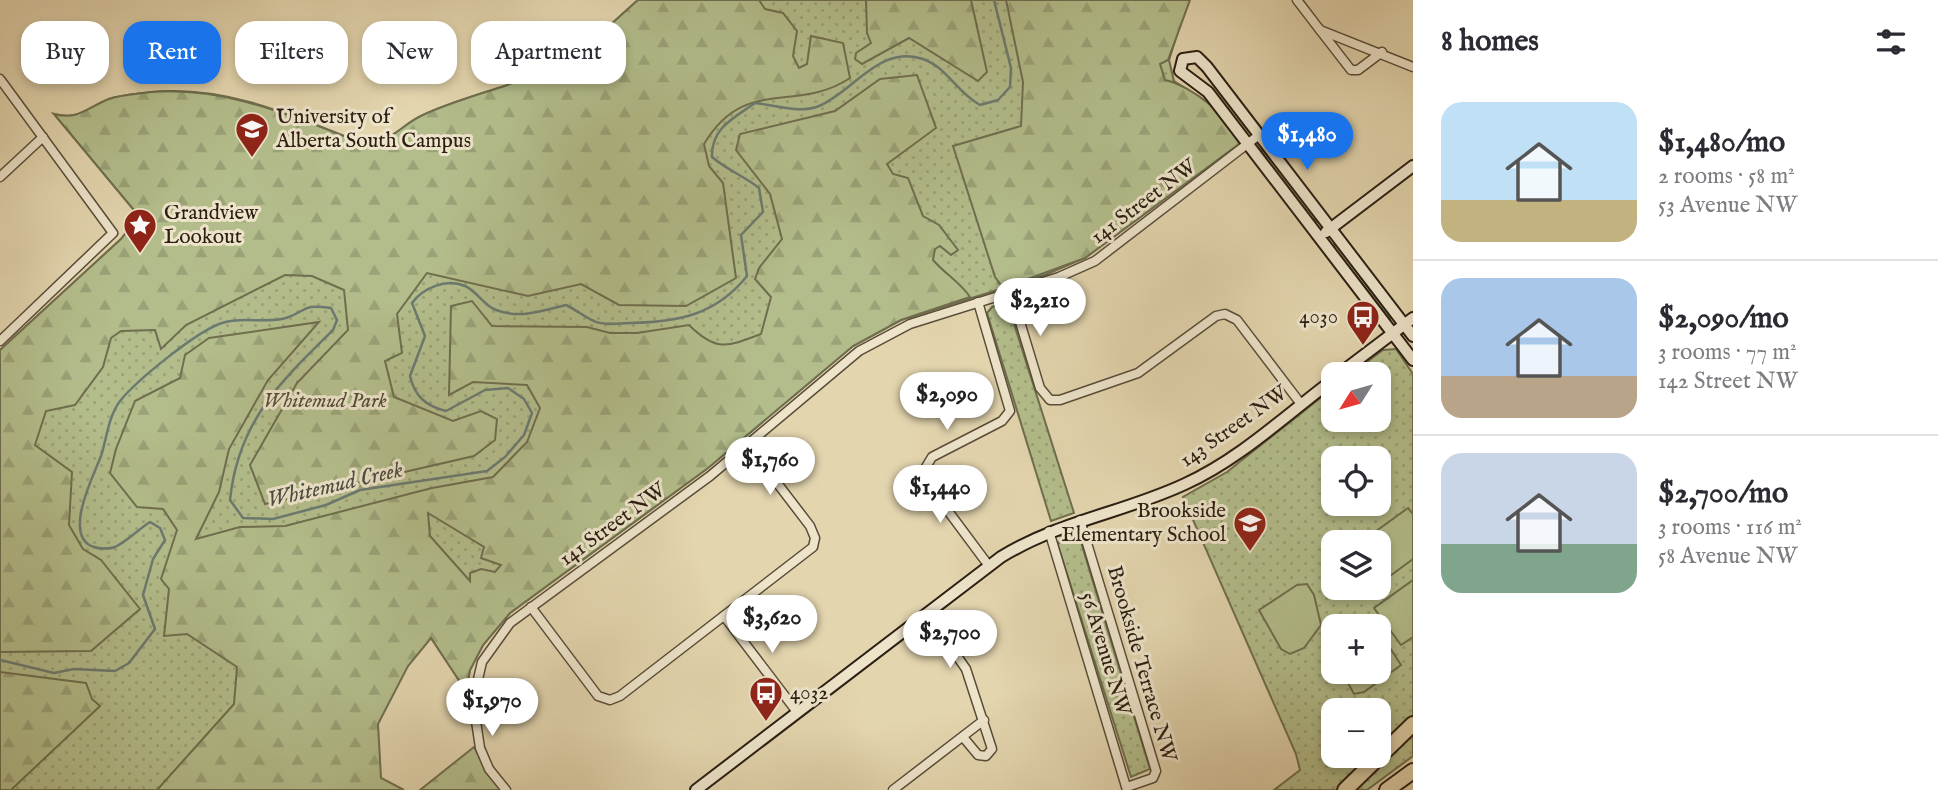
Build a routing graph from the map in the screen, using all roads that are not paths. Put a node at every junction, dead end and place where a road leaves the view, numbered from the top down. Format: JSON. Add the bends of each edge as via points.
{"nodes":[{"id":1,"x":1297,"y":0,"type":"edge"},
{"id":2,"x":1320,"y":30,"type":"junction"},
{"id":3,"x":1382,"y":52,"type":"junction"},
{"id":4,"x":1413,"y":67,"type":"edge"},
{"id":5,"x":0,"y":79,"type":"edge"},
{"id":6,"x":1259,"y":135,"type":"junction"},
{"id":7,"x":43,"y":137,"type":"junction"},
{"id":8,"x":1248,"y":143,"type":"junction"},
{"id":9,"x":1413,"y":166,"type":"edge"},
{"id":10,"x":0,"y":177,"type":"edge"},
{"id":11,"x":1331,"y":229,"type":"junction"},
{"id":12,"x":1320,"y":237,"type":"junction"},
{"id":13,"x":1011,"y":292,"type":"junction"},
{"id":14,"x":978,"y":302,"type":"junction"},
{"id":15,"x":1408,"y":321,"type":"edge"},
{"id":16,"x":1393,"y":333,"type":"junction"},
{"id":17,"x":1413,"y":336,"type":"edge"},
{"id":18,"x":0,"y":341,"type":"edge"},
{"id":19,"x":1413,"y":359,"type":"edge"},
{"id":20,"x":1355,"y":362,"type":"edge"},
{"id":21,"x":1321,"y":389,"type":"edge"},
{"id":22,"x":1301,"y":404,"type":"junction"},
{"id":23,"x":748,"y":445,"type":"junction"},
{"id":24,"x":1080,"y":520,"type":"junction"},
{"id":25,"x":1049,"y":531,"type":"junction"},
{"id":26,"x":989,"y":566,"type":"junction"},
{"id":27,"x":531,"y":607,"type":"junction"},
{"id":28,"x":927,"y":613,"type":"junction"},
{"id":29,"x":724,"y":616,"type":"junction"},
{"id":30,"x":797,"y":712,"type":"junction"},
{"id":31,"x":984,"y":720,"type":"junction"},
{"id":32,"x":1413,"y":724,"type":"edge"},
{"id":33,"x":963,"y":737,"type":"junction"},
{"id":34,"x":1413,"y":771,"type":"edge"},
{"id":35,"x":702,"y":788,"type":"edge"},
{"id":36,"x":1127,"y":789,"type":"edge"},
{"id":37,"x":506,"y":790,"type":"edge"},
{"id":38,"x":893,"y":790,"type":"edge"},
{"id":39,"x":1345,"y":790,"type":"edge"},
{"id":40,"x":1387,"y":790,"type":"edge"}],
"edges":[{"from":1,"to":2,"type":"street"},
{"from":2,"to":3,"type":"street"},
{"from":2,"to":3,"type":"street","via":[[1350,70],[1358,70]]},
{"from":3,"to":4,"type":"street"},
{"from":5,"to":7,"type":"street"},
{"from":6,"to":8,"type":"street","name":"141 Street NW"},
{"from":6,"to":8,"type":"street","via":[[1201,60],[1183,59],[1180,71],[1209,92]]},
{"from":6,"to":11,"type":"street"},
{"from":7,"to":10,"type":"street"},
{"from":7,"to":18,"type":"street","via":[[113,233]]},
{"from":8,"to":12,"type":"street"},
{"from":8,"to":13,"type":"street","name":"141 Street NW","via":[[1095,261]]},
{"from":9,"to":11,"type":"street"},
{"from":11,"to":12,"type":"street"},
{"from":11,"to":15,"type":"street"},
{"from":12,"to":16,"type":"street"},
{"from":13,"to":14,"type":"street","name":"141 Street NW"},
{"from":13,"to":22,"type":"street","via":[[1047,399],[1060,400],[1129,377],[1216,316],[1226,314],[1237,320]]},
{"from":14,"to":23,"type":"street","name":"141 Street NW","via":[[910,324],[859,351]]},
{"from":14,"to":26,"type":"street","via":[[1010,411],[1002,421],[932,457],[923,472]]},
{"from":15,"to":16,"type":"street"},
{"from":15,"to":17,"type":"street"},
{"from":16,"to":19,"type":"street"},
{"from":16,"to":20,"type":"street"},
{"from":21,"to":22,"type":"street","name":"143 Street NW"},
{"from":22,"to":24,"type":"street","name":"143 Street NW","via":[[1199,477]]},
{"from":23,"to":27,"type":"street","name":"141 Street NW"},
{"from":23,"to":29,"type":"street","via":[[810,526],[814,541],[807,553]]},
{"from":24,"to":25,"type":"street","name":"143 Street NW"},
{"from":24,"to":36,"type":"street","name":"Brookside Terrace NW","via":[[1156,771],[1154,777]]},
{"from":25,"to":26,"type":"street","name":"143 Street NW"},
{"from":25,"to":36,"type":"street","name":"56 Avenue NW"},
{"from":26,"to":28,"type":"street","name":"143 Street NW"},
{"from":27,"to":29,"type":"street","via":[[595,693],[606,700],[620,696]]},
{"from":27,"to":37,"type":"street","name":"141 Street NW","via":[[497,638],[482,662],[474,688],[480,748]]},
{"from":28,"to":30,"type":"street","name":"143 Street NW"},
{"from":28,"to":31,"type":"street","via":[[967,669]]},
{"from":29,"to":30,"type":"street"},
{"from":30,"to":35,"type":"street","name":"143 Street NW"},
{"from":31,"to":33,"type":"street"},
{"from":31,"to":33,"type":"street","via":[[992,746],[988,754],[976,754]]},
{"from":32,"to":39,"type":"highway"},
{"from":33,"to":38,"type":"street"},
{"from":34,"to":40,"type":"highway"}]}
